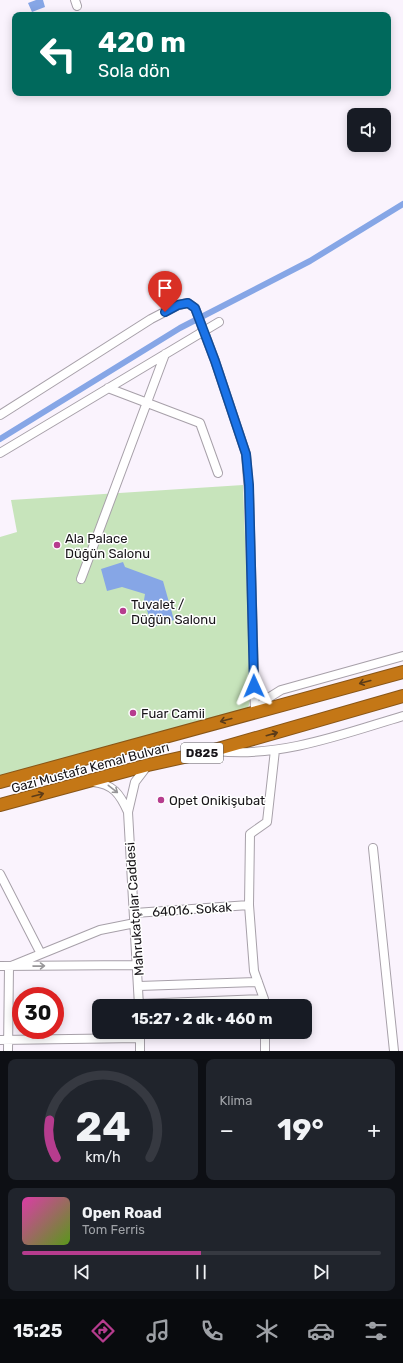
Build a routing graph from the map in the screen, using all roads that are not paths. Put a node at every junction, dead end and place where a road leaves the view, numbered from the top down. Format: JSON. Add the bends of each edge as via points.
{"nodes":[{"id":1,"x":219,"y":322,"type":"dead end"},
{"id":2,"x":201,"y":328,"type":"junction"},
{"id":3,"x":165,"y":354,"type":"junction"},
{"id":4,"x":108,"y":388,"type":"junction"},
{"id":5,"x":147,"y":403,"type":"junction"},
{"id":6,"x":0,"y":415,"type":"edge"},
{"id":7,"x":0,"y":454,"type":"edge"},
{"id":8,"x":218,"y":473,"type":"dead end"},
{"id":9,"x":81,"y":579,"type":"dead end"},
{"id":10,"x":403,"y":656,"type":"edge"},
{"id":11,"x":403,"y":672,"type":"edge"},
{"id":12,"x":403,"y":696,"type":"edge"},
{"id":13,"x":255,"y":712,"type":"junction"},
{"id":14,"x":403,"y":716,"type":"edge"},
{"id":15,"x":275,"y":750,"type":"junction"},
{"id":16,"x":211,"y":751,"type":"junction"},
{"id":17,"x":148,"y":765,"type":"junction"},
{"id":18,"x":87,"y":781,"type":"junction"},
{"id":19,"x":0,"y":782,"type":"edge"},
{"id":20,"x":0,"y":805,"type":"edge"},
{"id":21,"x":128,"y":812,"type":"junction"},
{"id":22,"x":373,"y":848,"type":"dead end"},
{"id":23,"x":0,"y":874,"type":"edge"},
{"id":24,"x":249,"y":905,"type":"junction"},
{"id":25,"x":135,"y":913,"type":"junction"},
{"id":26,"x":135,"y":923,"type":"junction"},
{"id":27,"x":40,"y":952,"type":"junction"},
{"id":28,"x":138,"y":965,"type":"junction"},
{"id":29,"x":0,"y":966,"type":"edge"},
{"id":30,"x":9,"y":967,"type":"junction"},
{"id":31,"x":258,"y":982,"type":"junction"},
{"id":32,"x":139,"y":986,"type":"junction"},
{"id":33,"x":139,"y":999,"type":"edge"},
{"id":34,"x":263,"y":999,"type":"edge"},
{"id":35,"x":92,"y":1037,"type":"edge"},
{"id":36,"x":140,"y":1039,"type":"edge"},
{"id":37,"x":265,"y":1039,"type":"edge"},
{"id":38,"x":4,"y":1040,"type":"edge"},
{"id":39,"x":8,"y":1051,"type":"edge"},
{"id":40,"x":140,"y":1051,"type":"edge"},
{"id":41,"x":265,"y":1051,"type":"edge"},
{"id":42,"x":394,"y":1051,"type":"edge"}],
"edges":[{"from":1,"to":2,"type":"street"},
{"from":2,"to":3,"type":"street"},
{"from":2,"to":6,"type":"street","via":[[195,308],[188,303],[178,305],[151,319]]},
{"from":2,"to":13,"type":"street","via":[[215,361],[246,454]]},
{"from":3,"to":4,"type":"street"},
{"from":3,"to":5,"type":"street"},
{"from":4,"to":5,"type":"street"},
{"from":4,"to":7,"type":"street"},
{"from":5,"to":8,"type":"street","via":[[200,423]]},
{"from":5,"to":9,"type":"street"},
{"from":10,"to":13,"type":"street","via":[[281,690],[265,700]]},
{"from":11,"to":13,"type":"highway","name":"Gazi Mustafa Kemal Bulvarı","number":"D825","one_way":true},
{"from":16,"to":12,"type":"highway","name":"Gazi Mustafa Kemal Bulvarı","number":"D825","one_way":true},
{"from":13,"to":19,"type":"highway","name":"Gazi Mustafa Kemal Bulvarı","number":"D825","one_way":true},
{"from":14,"to":15,"type":"street","name":"Gazi Mustafa Kemal Bulvarı"},
{"from":15,"to":16,"type":"street","name":"Gazi Mustafa Kemal Bulvarı","via":[[240,754]]},
{"from":15,"to":24,"type":"street","via":[[267,822],[250,834]]},
{"from":16,"to":17,"type":"highway","name":"Gazi Mustafa Kemal Bulvarı","number":"D825"},
{"from":17,"to":18,"type":"highway","name":"Gazi Mustafa Kemal Bulvarı","number":"D825"},
{"from":17,"to":21,"type":"street","name":"Mahrukatçılar Caddesi","via":[[135,782]]},
{"from":20,"to":18,"type":"highway","name":"Gazi Mustafa Kemal Bulvarı","number":"D825","one_way":true},
{"from":18,"to":21,"type":"street","name":"Mahrukatçılar Caddesi","one_way":true,"via":[[104,783],[112,787],[121,796]]},
{"from":21,"to":25,"type":"street","name":"Mahrukatçılar Caddesi"},
{"from":22,"to":42,"type":"street"},
{"from":23,"to":27,"type":"street"},
{"from":24,"to":25,"type":"street","name":"64016. Sokak"},
{"from":24,"to":31,"type":"street","via":[[254,971]]},
{"from":25,"to":26,"type":"street","name":"Mahrukatçılar Caddesi"},
{"from":26,"to":27,"type":"street","name":"64016. Sokak","via":[[100,930]]},
{"from":26,"to":28,"type":"street","name":"Mahrukatçılar Caddesi"},
{"from":27,"to":30,"type":"street","name":"64016. Sokak"},
{"from":30,"to":28,"type":"street","one_way":true},
{"from":28,"to":32,"type":"street","name":"Mahrukatçılar Caddesi"},
{"from":29,"to":30,"type":"street"},
{"from":30,"to":38,"type":"street"},
{"from":31,"to":32,"type":"street"},
{"from":31,"to":34,"type":"street"},
{"from":32,"to":33,"type":"street","name":"Mahrukatçılar Caddesi"},
{"from":35,"to":38,"type":"street"},
{"from":36,"to":40,"type":"street"},
{"from":37,"to":41,"type":"street"},
{"from":38,"to":39,"type":"street"}]}
